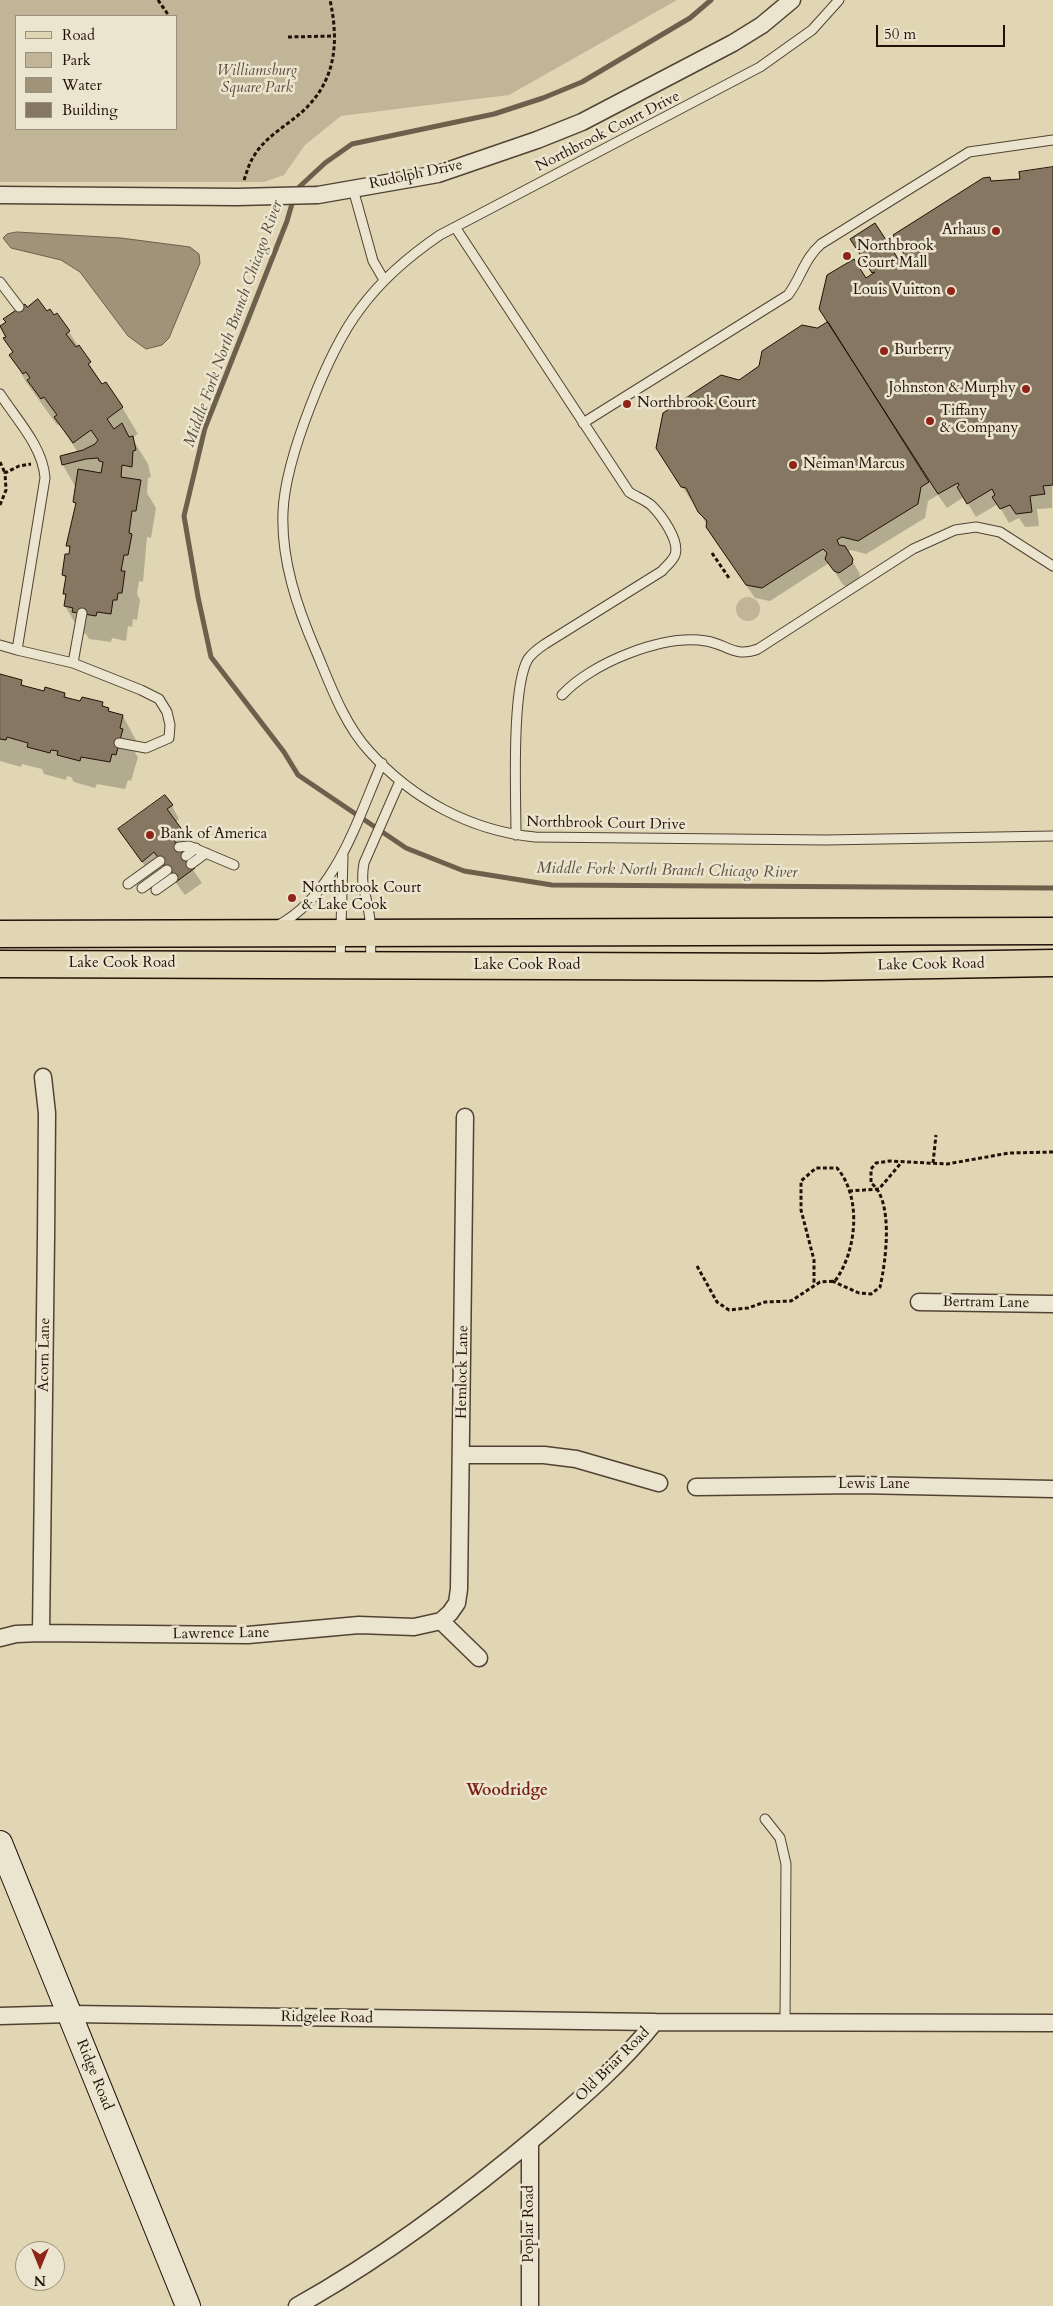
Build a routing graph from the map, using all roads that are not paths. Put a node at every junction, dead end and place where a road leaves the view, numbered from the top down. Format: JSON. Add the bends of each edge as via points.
{"nodes":[{"id":1,"x":792,"y":0,"type":"edge"},
{"id":2,"x":840,"y":0,"type":"edge"},
{"id":3,"x":1053,"y":140,"type":"edge"},
{"id":4,"x":353,"y":189,"type":"junction"},
{"id":5,"x":0,"y":195,"type":"edge"},
{"id":6,"x":455,"y":227,"type":"junction"},
{"id":7,"x":384,"y":280,"type":"junction"},
{"id":8,"x":0,"y":282,"type":"edge"},
{"id":9,"x":20,"y":307,"type":"dead end"},
{"id":10,"x":0,"y":394,"type":"edge"},
{"id":11,"x":583,"y":423,"type":"junction"},
{"id":12,"x":1053,"y":566,"type":"edge"},
{"id":13,"x":82,"y":613,"type":"dead end"},
{"id":14,"x":0,"y":646,"type":"edge"},
{"id":15,"x":17,"y":650,"type":"junction"},
{"id":16,"x":73,"y":663,"type":"junction"},
{"id":17,"x":562,"y":695,"type":"dead end"},
{"id":18,"x":119,"y":743,"type":"dead end"},
{"id":19,"x":382,"y":763,"type":"junction"},
{"id":20,"x":400,"y":781,"type":"junction"},
{"id":21,"x":516,"y":835,"type":"junction"},
{"id":22,"x":1053,"y":836,"type":"edge"},
{"id":23,"x":179,"y":847,"type":"dead end"},
{"id":24,"x":196,"y":848,"type":"junction"},
{"id":25,"x":206,"y":853,"type":"junction"},
{"id":26,"x":343,"y":853,"type":"junction"},
{"id":27,"x":186,"y":856,"type":"dead end"},
{"id":28,"x":160,"y":861,"type":"dead end"},
{"id":29,"x":191,"y":864,"type":"dead end"},
{"id":30,"x":234,"y":865,"type":"dead end"},
{"id":31,"x":167,"y":870,"type":"dead end"},
{"id":32,"x":173,"y":878,"type":"dead end"},
{"id":33,"x":128,"y":884,"type":"dead end"},
{"id":34,"x":142,"y":888,"type":"dead end"},
{"id":35,"x":156,"y":890,"type":"dead end"},
{"id":36,"x":1053,"y":931,"type":"edge"},
{"id":37,"x":0,"y":934,"type":"edge"},
{"id":38,"x":256,"y":934,"type":"junction"},
{"id":39,"x":340,"y":934,"type":"junction"},
{"id":40,"x":370,"y":934,"type":"junction"},
{"id":41,"x":1053,"y":963,"type":"edge"},
{"id":42,"x":0,"y":964,"type":"edge"},
{"id":43,"x":340,"y":965,"type":"junction"},
{"id":44,"x":371,"y":965,"type":"junction"},
{"id":45,"x":43,"y":1077,"type":"dead end"},
{"id":46,"x":466,"y":1117,"type":"dead end"},
{"id":47,"x":919,"y":1302,"type":"dead end"},
{"id":48,"x":1053,"y":1304,"type":"edge"},
{"id":49,"x":462,"y":1455,"type":"junction"},
{"id":50,"x":659,"y":1484,"type":"dead end"},
{"id":51,"x":696,"y":1487,"type":"dead end"},
{"id":52,"x":1053,"y":1489,"type":"edge"},
{"id":53,"x":441,"y":1621,"type":"junction"},
{"id":54,"x":41,"y":1633,"type":"junction"},
{"id":55,"x":0,"y":1638,"type":"edge"},
{"id":56,"x":479,"y":1658,"type":"dead end"},
{"id":57,"x":765,"y":1819,"type":"dead end"},
{"id":58,"x":0,"y":1843,"type":"edge"},
{"id":59,"x":70,"y":2014,"type":"junction"},
{"id":60,"x":0,"y":2016,"type":"edge"},
{"id":61,"x":655,"y":2022,"type":"junction"},
{"id":62,"x":785,"y":2022,"type":"junction"},
{"id":63,"x":1053,"y":2023,"type":"edge"},
{"id":64,"x":530,"y":2142,"type":"junction"},
{"id":65,"x":188,"y":2306,"type":"edge"},
{"id":66,"x":297,"y":2306,"type":"edge"},
{"id":67,"x":530,"y":2306,"type":"edge"}],
"edges":[{"from":1,"to":4,"type":"street","name":"Rudolph Drive","via":[[762,25],[733,42],[582,122],[438,174]]},
{"from":2,"to":6,"type":"lane","name":"Northbrook Court Drive","via":[[812,30],[760,67]]},
{"from":3,"to":11,"type":"lane","via":[[969,152],[822,244],[805,261],[788,295]]},
{"from":4,"to":5,"type":"street","name":"Rudolph Drive","via":[[318,195]]},
{"from":4,"to":7,"type":"lane","via":[[373,261]]},
{"from":6,"to":7,"type":"lane","name":"Northbrook Court Drive","via":[[411,254]]},
{"from":6,"to":11,"type":"lane"},
{"from":7,"to":19,"type":"lane","name":"Northbrook Court Drive","via":[[359,310],[332,358],[294,454],[283,510],[283,539],[288,566],[305,626],[342,709],[368,751]]},
{"from":8,"to":9,"type":"lane"},
{"from":10,"to":15,"type":"lane","via":[[39,452],[45,478]]},
{"from":11,"to":21,"type":"lane","via":[[629,492],[652,506],[664,522],[674,541],[675,555],[662,571],[545,644],[527,661],[518,719]]},
{"from":12,"to":17,"type":"lane","via":[[1000,532],[976,527],[955,530],[913,549],[758,649],[742,652],[705,640],[669,641],[608,663],[571,685]]},
{"from":13,"to":16,"type":"lane"},
{"from":14,"to":15,"type":"lane"},
{"from":15,"to":16,"type":"lane"},
{"from":16,"to":18,"type":"lane","via":[[159,699],[168,712],[168,738],[146,748]]},
{"from":19,"to":20,"type":"lane","name":"Northbrook Court Drive"},
{"from":19,"to":26,"type":"lane"},
{"from":20,"to":21,"type":"lane","name":"Northbrook Court Drive","via":[[460,818]]},
{"from":20,"to":40,"type":"lane","via":[[364,863],[362,887],[370,912]]},
{"from":21,"to":22,"type":"lane","name":"Northbrook Court Drive","via":[[804,840]]},
{"from":23,"to":24,"type":"lane"},
{"from":24,"to":25,"type":"lane"},
{"from":24,"to":27,"type":"lane"},
{"from":25,"to":29,"type":"lane"},
{"from":25,"to":30,"type":"lane"},
{"from":26,"to":38,"type":"lane","via":[[322,886],[301,909],[286,921]]},
{"from":26,"to":39,"type":"lane"},
{"from":28,"to":33,"type":"lane"},
{"from":31,"to":34,"type":"lane"},
{"from":32,"to":35,"type":"lane"},
{"from":36,"to":40,"type":"main road","name":"Lake Cook Road"},
{"from":37,"to":38,"type":"main road","name":"Lake Cook Road"},
{"from":38,"to":39,"type":"main road","name":"Lake Cook Road"},
{"from":39,"to":40,"type":"main road","name":"Lake Cook Road"},
{"from":39,"to":43,"type":"lane"},
{"from":40,"to":44,"type":"lane"},
{"from":41,"to":44,"type":"main road","name":"Lake Cook Road"},
{"from":42,"to":43,"type":"main road","name":"Lake Cook Road"},
{"from":43,"to":44,"type":"main road","name":"Lake Cook Road"},
{"from":45,"to":54,"type":"street","name":"Acorn Lane","via":[[47,1113]]},
{"from":46,"to":49,"type":"street","name":"Hemlock Lane"},
{"from":47,"to":48,"type":"street","name":"Bertram Lane"},
{"from":49,"to":50,"type":"street","via":[[544,1455],[576,1459]]},
{"from":49,"to":53,"type":"street","name":"Hemlock Lane","via":[[459,1590],[457,1603]]},
{"from":51,"to":52,"type":"street","name":"Lewis Lane","via":[[859,1485]]},
{"from":53,"to":54,"type":"street","name":"Lawrence Lane","via":[[414,1627],[359,1625],[248,1636]]},
{"from":53,"to":56,"type":"street"},
{"from":54,"to":55,"type":"street","name":"Lawrence Lane"},
{"from":57,"to":62,"type":"lane","via":[[780,1838],[786,1864]]},
{"from":58,"to":59,"type":"street","name":"Ridge Road"},
{"from":59,"to":60,"type":"street","name":"Ridgelee Road"},
{"from":59,"to":61,"type":"street","name":"Ridgelee Road"},
{"from":59,"to":65,"type":"street","name":"Ridge Road"},
{"from":61,"to":62,"type":"street","name":"Old Briar Road"},
{"from":61,"to":64,"type":"street","name":"Old Briar Road","via":[[638,2044]]},
{"from":62,"to":63,"type":"street","name":"Old Briar Road"},
{"from":64,"to":66,"type":"street","name":"Old Briar Road","via":[[380,2255]]},
{"from":64,"to":67,"type":"street","name":"Poplar Road"}]}
